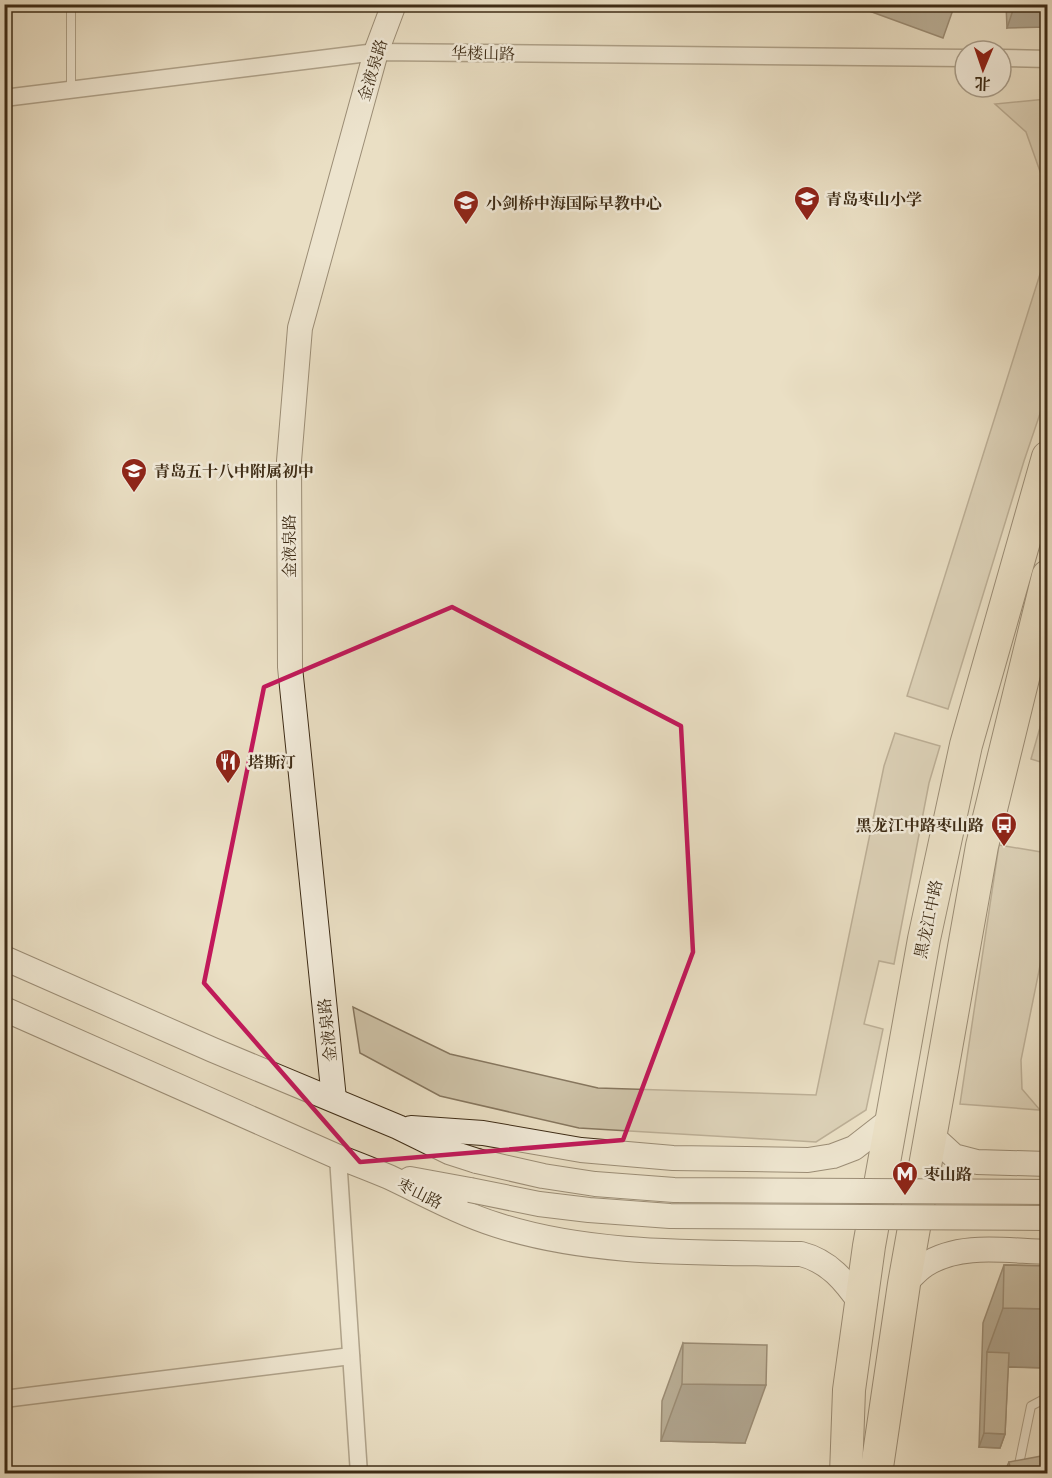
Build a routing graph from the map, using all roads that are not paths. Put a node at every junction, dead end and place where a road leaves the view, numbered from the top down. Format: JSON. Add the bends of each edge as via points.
{"nodes":[{"id":1,"x":71,"y":4,"type":"edge"},
{"id":2,"x":394,"y":4,"type":"edge"},
{"id":3,"x":376,"y":52,"type":"junction"},
{"id":4,"x":953,"y":58,"type":"edge"},
{"id":5,"x":1013,"y":58,"type":"edge"},
{"id":6,"x":1047,"y":59,"type":"edge"},
{"id":7,"x":71,"y":90,"type":"junction"},
{"id":8,"x":4,"y":98,"type":"edge"},
{"id":9,"x":1047,"y":457,"type":"edge"},
{"id":10,"x":1047,"y":576,"type":"edge"},
{"id":11,"x":4,"y":958,"type":"edge"},
{"id":12,"x":4,"y":1010,"type":"edge"},
{"id":13,"x":334,"y":1099,"type":"junction"},
{"id":14,"x":890,"y":1120,"type":"junction"},
{"id":15,"x":398,"y":1127,"type":"junction"},
{"id":16,"x":930,"y":1134,"type":"junction"},
{"id":17,"x":338,"y":1157,"type":"junction"},
{"id":18,"x":1047,"y":1164,"type":"edge"},
{"id":19,"x":387,"y":1176,"type":"junction"},
{"id":20,"x":1047,"y":1192,"type":"edge"},
{"id":21,"x":1047,"y":1218,"type":"edge"},
{"id":22,"x":1047,"y":1252,"type":"edge"},
{"id":23,"x":904,"y":1284,"type":"junction"},
{"id":24,"x":861,"y":1304,"type":"junction"},
{"id":25,"x":351,"y":1356,"type":"junction"},
{"id":26,"x":1047,"y":1397,"type":"edge"},
{"id":27,"x":4,"y":1399,"type":"edge"},
{"id":28,"x":359,"y":1473,"type":"edge"},
{"id":29,"x":846,"y":1473,"type":"edge"},
{"id":30,"x":876,"y":1473,"type":"edge"},
{"id":31,"x":1017,"y":1473,"type":"edge"}],
"edges":[{"from":1,"to":7,"type":"lane"},
{"from":2,"to":3,"type":"street","name":"金液泉路"},
{"from":3,"to":4,"type":"street","name":"华楼山路"},
{"from":3,"to":7,"type":"street","name":"华楼山路"},
{"from":3,"to":13,"type":"street","name":"金液泉路","via":[[300,328],[289,461],[290,667]]},
{"from":5,"to":6,"type":"street"},
{"from":7,"to":8,"type":"street","name":"华楼山路"},
{"from":9,"to":14,"type":"highway","name":"黑龙江中路","via":[[966,745]]},
{"from":10,"to":16,"type":"highway","via":[[982,846]]},
{"from":11,"to":13,"type":"street"},
{"from":12,"to":17,"type":"street","name":"枣山路"},
{"from":13,"to":15,"type":"street"},
{"from":14,"to":15,"type":"street","via":[[854,1148],[808,1160],[673,1158],[581,1150],[483,1133]]},
{"from":14,"to":24,"type":"highway","name":"黑龙江中路"},
{"from":15,"to":20,"type":"street","bridge":true,"via":[[477,1161],[595,1184],[674,1190]]},
{"from":16,"to":18,"type":"street","via":[[954,1156],[977,1162]]},
{"from":16,"to":23,"type":"highway"},
{"from":17,"to":19,"type":"street","name":"枣山路"},
{"from":17,"to":25,"type":"street"},
{"from":19,"to":21,"type":"street","name":"枣山路","bridge":true,"via":[[539,1204],[670,1216]]},
{"from":19,"to":24,"type":"street","name":"枣山路","via":[[459,1212],[547,1238],[643,1250],[810,1256],[847,1283]]},
{"from":22,"to":23,"type":"street","via":[[961,1251],[923,1266]]},
{"from":23,"to":30,"type":"highway"},
{"from":24,"to":29,"type":"highway","name":"黑龙江中路","via":[[849,1390]]},
{"from":25,"to":27,"type":"street"},
{"from":25,"to":28,"type":"street"},
{"from":26,"to":31,"type":"lane","via":[[1031,1406]]}]}
